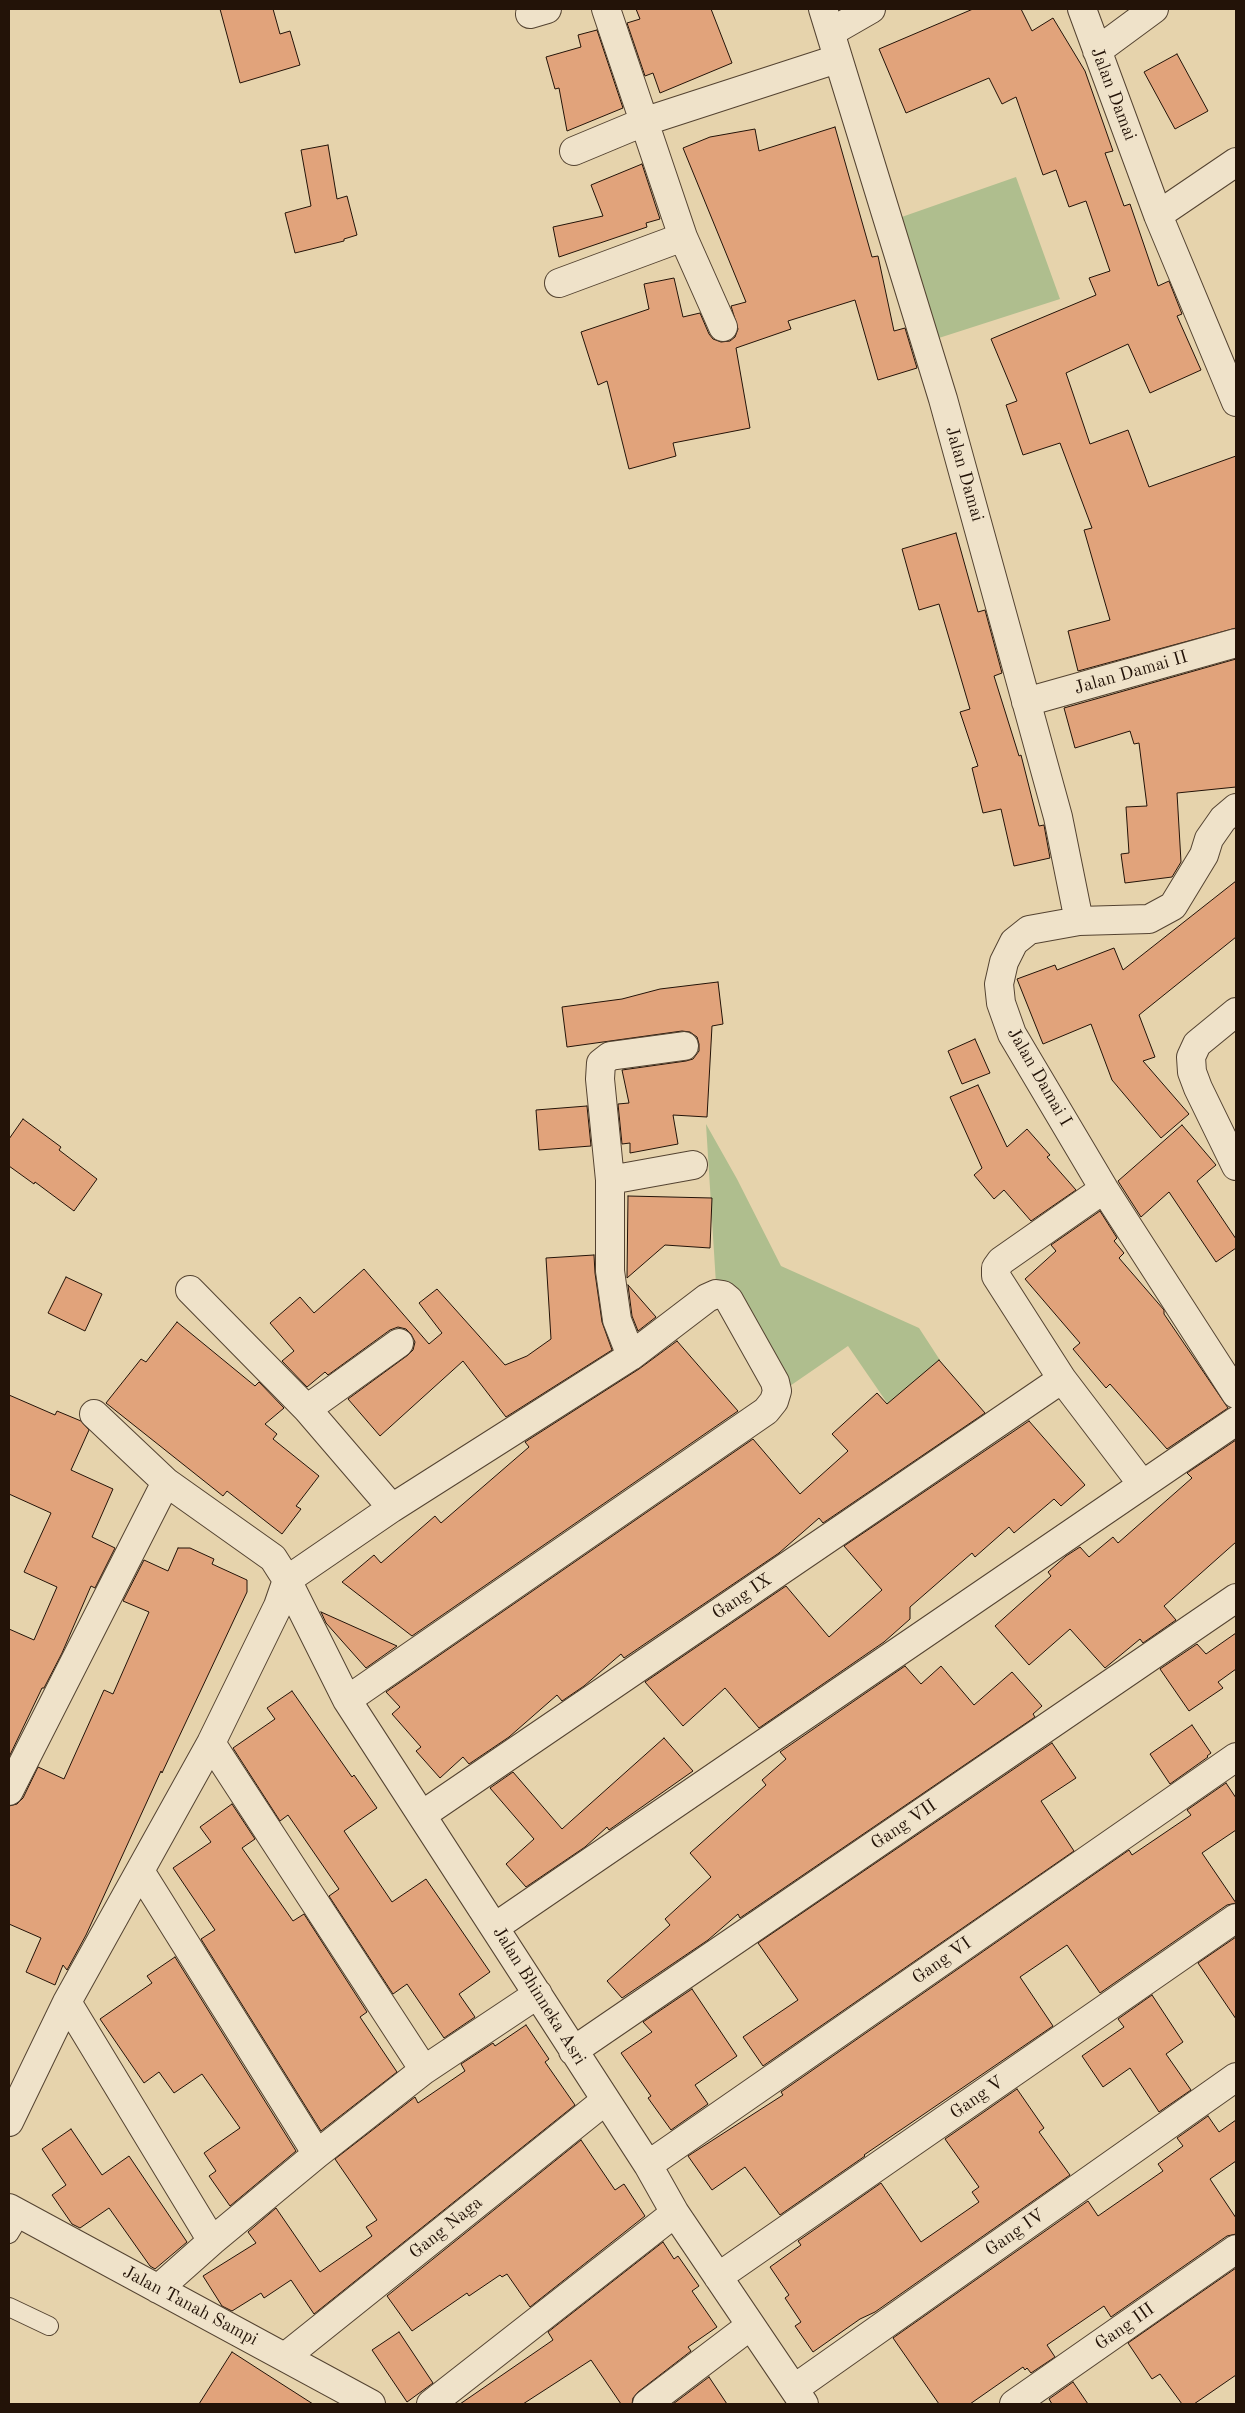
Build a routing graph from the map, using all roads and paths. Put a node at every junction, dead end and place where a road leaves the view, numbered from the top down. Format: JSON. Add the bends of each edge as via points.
{"nodes":[{"id":1,"x":606,"y":9,"type":"edge"},
{"id":2,"x":872,"y":9,"type":"edge"},
{"id":3,"x":1082,"y":9,"type":"edge"},
{"id":4,"x":1154,"y":9,"type":"edge"},
{"id":5,"x":827,"y":20,"type":"edge"},
{"id":6,"x":1097,"y":50,"type":"junction"},
{"id":7,"x":837,"y":60,"type":"junction"},
{"id":8,"x":646,"y":120,"type":"junction"},
{"id":9,"x":574,"y":151,"type":"dead end"},
{"id":10,"x":1236,"y":162,"type":"edge"},
{"id":11,"x":1158,"y":215,"type":"junction"},
{"id":12,"x":683,"y":237,"type":"junction"},
{"id":13,"x":559,"y":283,"type":"dead end"},
{"id":14,"x":722,"y":326,"type":"dead end"},
{"id":15,"x":1236,"y":402,"type":"edge"},
{"id":16,"x":1236,"y":643,"type":"edge"},
{"id":17,"x":1026,"y":702,"type":"junction"},
{"id":18,"x":1236,"y":808,"type":"edge"},
{"id":19,"x":1079,"y":921,"type":"junction"},
{"id":20,"x":1236,"y":1012,"type":"edge"},
{"id":21,"x":684,"y":1046,"type":"dead end"},
{"id":22,"x":693,"y":1165,"type":"dead end"},
{"id":23,"x":1236,"y":1166,"type":"edge"},
{"id":24,"x":610,"y":1180,"type":"junction"},
{"id":25,"x":1104,"y":1189,"type":"junction"},
{"id":26,"x":190,"y":1290,"type":"dead end"},
{"id":27,"x":400,"y":1343,"type":"dead end"},
{"id":28,"x":631,"y":1356,"type":"junction"},
{"id":29,"x":1062,"y":1379,"type":"junction"},
{"id":30,"x":1236,"y":1394,"type":"edge"},
{"id":31,"x":307,"y":1408,"type":"junction"},
{"id":32,"x":94,"y":1414,"type":"dead end"},
{"id":33,"x":1236,"y":1421,"type":"edge"},
{"id":34,"x":166,"y":1482,"type":"junction"},
{"id":35,"x":1142,"y":1484,"type":"junction"},
{"id":36,"x":392,"y":1508,"type":"junction"},
{"id":37,"x":287,"y":1580,"type":"junction"},
{"id":38,"x":1236,"y":1598,"type":"edge"},
{"id":39,"x":347,"y":1700,"type":"junction"},
{"id":40,"x":212,"y":1743,"type":"junction"},
{"id":41,"x":1236,"y":1757,"type":"edge"},
{"id":42,"x":9,"y":1791,"type":"edge"},
{"id":43,"x":422,"y":1815,"type":"junction"},
{"id":44,"x":140,"y":1871,"type":"junction"},
{"id":45,"x":1236,"y":1918,"type":"edge"},
{"id":46,"x":495,"y":1927,"type":"junction"},
{"id":47,"x":538,"y":1994,"type":"junction"},
{"id":48,"x":67,"y":2002,"type":"junction"},
{"id":49,"x":573,"y":2051,"type":"junction"},
{"id":50,"x":424,"y":2070,"type":"junction"},
{"id":51,"x":1236,"y":2077,"type":"edge"},
{"id":52,"x":606,"y":2100,"type":"junction"},
{"id":53,"x":9,"y":2122,"type":"edge"},
{"id":54,"x":317,"y":2154,"type":"junction"},
{"id":55,"x":648,"y":2165,"type":"junction"},
{"id":56,"x":675,"y":2213,"type":"junction"},
{"id":57,"x":13,"y":2219,"type":"edge"},
{"id":58,"x":212,"y":2241,"type":"junction"},
{"id":59,"x":1236,"y":2249,"type":"edge"},
{"id":60,"x":718,"y":2277,"type":"junction"},
{"id":61,"x":158,"y":2289,"type":"junction"},
{"id":62,"x":9,"y":2307,"type":"edge"},
{"id":63,"x":48,"y":2326,"type":"dead end"},
{"id":64,"x":750,"y":2326,"type":"junction"},
{"id":65,"x":286,"y":2357,"type":"junction"},
{"id":66,"x":800,"y":2396,"type":"edge"},
{"id":67,"x":371,"y":2404,"type":"edge"},
{"id":68,"x":431,"y":2404,"type":"edge"},
{"id":69,"x":647,"y":2404,"type":"edge"},
{"id":70,"x":1014,"y":2404,"type":"edge"}],
"edges":[{"from":1,"to":8,"type":"street"},
{"from":2,"to":5,"type":"street","name":"Jalan Damai"},
{"from":3,"to":6,"type":"street","name":"Jalan Damai"},
{"from":4,"to":6,"type":"street"},
{"from":5,"to":7,"type":"street","name":"Jalan Damai"},
{"from":6,"to":11,"type":"street","name":"Jalan Damai"},
{"from":7,"to":8,"type":"street"},
{"from":7,"to":17,"type":"street","name":"Jalan Damai","via":[[943,399]]},
{"from":8,"to":9,"type":"street"},
{"from":8,"to":12,"type":"street"},
{"from":10,"to":11,"type":"street"},
{"from":11,"to":15,"type":"street","name":"Jalan Damai"},
{"from":12,"to":13,"type":"street"},
{"from":12,"to":14,"type":"street"},
{"from":16,"to":17,"type":"street","name":"Jalan Damai II"},
{"from":17,"to":19,"type":"street","name":"Jalan Damai","via":[[1058,817]]},
{"from":18,"to":19,"type":"street","name":"Jalan Damai I","via":[[1223,819],[1209,839],[1204,855],[1173,906],[1149,919]]},
{"from":19,"to":25,"type":"street","name":"Jalan Damai I","via":[[1029,930],[1014,942],[1004,962],[999,984],[1001,1002],[1012,1034]]},
{"from":20,"to":23,"type":"street","via":[[1197,1044],[1191,1057],[1198,1088]]},
{"from":21,"to":24,"type":"street","via":[[610,1056],[601,1063]]},
{"from":22,"to":24,"type":"street"},
{"from":24,"to":28,"type":"street","via":[[610,1271],[617,1320]]},
{"from":25,"to":29,"type":"street","via":[[1001,1261],[996,1268],[996,1276]]},
{"from":25,"to":30,"type":"street","name":"Jalan Damai I"},
{"from":26,"to":31,"type":"street"},
{"from":27,"to":31,"type":"street"},
{"from":28,"to":36,"type":"street"},
{"from":28,"to":39,"type":"street","via":[[707,1298],[723,1295],[771,1371],[777,1391],[766,1411]]},
{"from":29,"to":35,"type":"street"},
{"from":29,"to":43,"type":"street","name":"Gang IX"},
{"from":31,"to":36,"type":"street"},
{"from":32,"to":34,"type":"street","name":"Jalan Bhinneka Asri"},
{"from":33,"to":35,"type":"street"},
{"from":34,"to":37,"type":"street","name":"Jalan Bhinneka Asri","via":[[273,1558]]},
{"from":34,"to":42,"type":"street"},
{"from":35,"to":46,"type":"street"},
{"from":36,"to":37,"type":"street"},
{"from":37,"to":39,"type":"street","name":"Jalan Bhinneka Asri"},
{"from":37,"to":40,"type":"street","via":[[278,1606]]},
{"from":38,"to":49,"type":"street","name":"Gang VII"},
{"from":39,"to":43,"type":"street","name":"Jalan Bhinneka Asri"},
{"from":40,"to":44,"type":"street"},
{"from":40,"to":50,"type":"street"},
{"from":41,"to":55,"type":"street","name":"Gang VI"},
{"from":43,"to":46,"type":"street","name":"Jalan Bhinneka Asri"},
{"from":44,"to":48,"type":"street"},
{"from":44,"to":54,"type":"street"},
{"from":45,"to":60,"type":"street","name":"Gang V"},
{"from":46,"to":47,"type":"street","name":"Jalan Bhinneka Asri"},
{"from":47,"to":49,"type":"street","name":"Jalan Bhinneka Asri"},
{"from":47,"to":50,"type":"street"},
{"from":48,"to":53,"type":"street"},
{"from":48,"to":58,"type":"street"},
{"from":49,"to":52,"type":"street","name":"Jalan Bhinneka Asri"},
{"from":50,"to":54,"type":"street"},
{"from":51,"to":66,"type":"street","name":"Gang IV"},
{"from":52,"to":55,"type":"street","name":"Jalan Bhinneka Asri"},
{"from":52,"to":65,"type":"street","name":"Gang Naga"},
{"from":54,"to":58,"type":"street"},
{"from":55,"to":56,"type":"street","name":"Jalan Bhinneka Asri"},
{"from":56,"to":60,"type":"street","name":"Jalan Bhinneka Asri"},
{"from":56,"to":68,"type":"street"},
{"from":57,"to":61,"type":"street","name":"Jalan Tanah Sampi"},
{"from":58,"to":61,"type":"street"},
{"from":59,"to":70,"type":"street","name":"Gang III"},
{"from":60,"to":64,"type":"street","name":"Jalan Bhinneka Asri"},
{"from":61,"to":65,"type":"street","name":"Jalan Tanah Sampi"},
{"from":62,"to":63,"type":"lane"},
{"from":64,"to":66,"type":"street","name":"Jalan Bhinneka Asri"},
{"from":64,"to":69,"type":"street"},
{"from":65,"to":67,"type":"street","name":"Jalan Tanah Sampi"}]}
